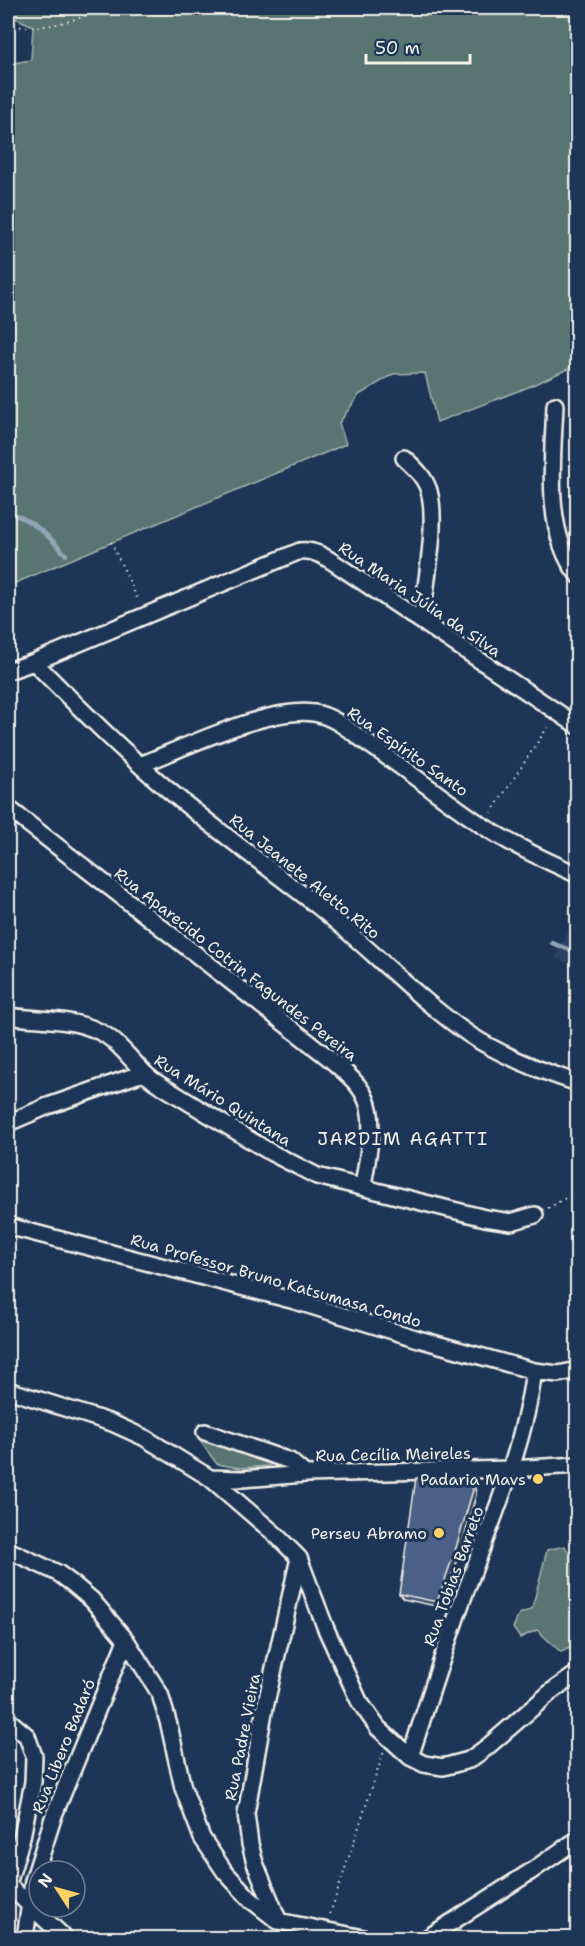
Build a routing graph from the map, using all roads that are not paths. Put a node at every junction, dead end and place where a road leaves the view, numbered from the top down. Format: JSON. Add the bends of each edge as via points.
{"nodes":[{"id":1,"x":555,"y":405,"type":"dead end"},
{"id":2,"x":404,"y":458,"type":"dead end"},
{"id":3,"x":578,"y":575,"type":"edge"},
{"id":4,"x":422,"y":620,"type":"junction"},
{"id":5,"x":34,"y":662,"type":"junction"},
{"id":6,"x":8,"y":671,"type":"edge"},
{"id":7,"x":578,"y":726,"type":"edge"},
{"id":8,"x":140,"y":765,"type":"junction"},
{"id":9,"x":8,"y":808,"type":"edge"},
{"id":10,"x":578,"y":875,"type":"edge"},
{"id":11,"x":8,"y":1016,"type":"edge"},
{"id":12,"x":143,"y":1073,"type":"junction"},
{"id":13,"x":578,"y":1083,"type":"edge"},
{"id":14,"x":8,"y":1123,"type":"edge"},
{"id":15,"x":363,"y":1187,"type":"junction"},
{"id":16,"x":535,"y":1215,"type":"road end"},
{"id":17,"x":8,"y":1226,"type":"edge"},
{"id":18,"x":578,"y":1370,"type":"edge"},
{"id":19,"x":534,"y":1371,"type":"junction"},
{"id":20,"x":8,"y":1390,"type":"edge"},
{"id":21,"x":205,"y":1432,"type":"dead end"},
{"id":22,"x":578,"y":1465,"type":"edge"},
{"id":23,"x":511,"y":1468,"type":"junction"},
{"id":24,"x":305,"y":1474,"type":"junction"},
{"id":25,"x":210,"y":1478,"type":"junction"},
{"id":26,"x":8,"y":1550,"type":"edge"},
{"id":27,"x":300,"y":1558,"type":"junction"},
{"id":28,"x":126,"y":1640,"type":"junction"},
{"id":29,"x":578,"y":1673,"type":"edge"},
{"id":30,"x":8,"y":1720,"type":"edge"},
{"id":31,"x":410,"y":1757,"type":"junction"},
{"id":32,"x":578,"y":1839,"type":"edge"},
{"id":33,"x":40,"y":1859,"type":"edge"},
{"id":34,"x":8,"y":1885,"type":"edge"},
{"id":35,"x":27,"y":1902,"type":"edge"},
{"id":36,"x":28,"y":1919,"type":"edge"},
{"id":37,"x":44,"y":1919,"type":"edge"},
{"id":38,"x":278,"y":1921,"type":"junction"},
{"id":39,"x":25,"y":1938,"type":"edge"},
{"id":40,"x":64,"y":1938,"type":"edge"},
{"id":41,"x":364,"y":1938,"type":"edge"},
{"id":42,"x":427,"y":1938,"type":"edge"}],
"edges":[{"from":1,"to":3,"type":"street","via":[[554,507],[559,540]]},
{"from":2,"to":4,"type":"street","via":[[422,476],[430,494],[430,543]]},
{"from":4,"to":5,"type":"street","name":"Rua Maria Júlia da Silva","via":[[324,556],[308,550]]},
{"from":4,"to":7,"type":"street","name":"Rua Maria Júlia da Silva"},
{"from":5,"to":6,"type":"street","name":"Rua Maria Júlia da Silva"},
{"from":5,"to":8,"type":"street","name":"Rua Jeanete Aletto Rito"},
{"from":8,"to":10,"type":"street","name":"Rua Espírito Santo","via":[[238,726],[285,713],[314,712],[345,728],[483,826]]},
{"from":8,"to":13,"type":"street","name":"Rua Jeanete Aletto Rito","via":[[217,830],[322,909],[471,1035],[507,1055]]},
{"from":9,"to":15,"type":"street","name":"Rua Aparecido Cotrin Fagundes Pereira","via":[[353,1080],[370,1109]]},
{"from":11,"to":12,"type":"street","name":"Rua Mário Quintana","via":[[87,1027],[108,1037]]},
{"from":12,"to":14,"type":"street"},
{"from":12,"to":15,"type":"street","name":"Rua Mário Quintana","via":[[298,1168]]},
{"from":15,"to":16,"type":"street","name":"Rua Mário Quintana","via":[[485,1218],[511,1222]]},
{"from":17,"to":19,"type":"street","name":"Rua Professor Bruno Katsumasa Condo","via":[[284,1298]]},
{"from":18,"to":19,"type":"street","name":"Rua Professor Bruno Katsumasa Condo","via":[[558,1374]]},
{"from":19,"to":23,"type":"street","name":"Rua Tobias Barreto"},
{"from":20,"to":25,"type":"street","via":[[112,1423],[145,1438]]},
{"from":21,"to":24,"type":"street","via":[[290,1461]]},
{"from":22,"to":23,"type":"street","name":"Rua Cecília Meireles"},
{"from":23,"to":24,"type":"street","name":"Rua Cecília Meireles"},
{"from":23,"to":31,"type":"street","name":"Rua Tobias Barreto"},
{"from":24,"to":25,"type":"street","name":"Rua Cecília Meireles"},
{"from":25,"to":27,"type":"street"},
{"from":26,"to":28,"type":"street","via":[[74,1584]]},
{"from":27,"to":31,"type":"street","via":[[326,1629],[359,1701],[378,1728]]},
{"from":27,"to":38,"type":"street","name":"Rua Padre Vieira","via":[[264,1712],[246,1814],[255,1863]]},
{"from":28,"to":33,"type":"street","name":"Rua Libero Badaró","via":[[54,1815]]},
{"from":28,"to":38,"type":"street","via":[[160,1694],[183,1788],[202,1839],[225,1872]]},
{"from":29,"to":31,"type":"street","via":[[469,1760],[443,1767]]},
{"from":30,"to":34,"type":"street","via":[[27,1736],[34,1756],[22,1837]]},
{"from":32,"to":42,"type":"street"},
{"from":34,"to":35,"type":"street"},
{"from":36,"to":39,"type":"street","name":"Rua Libero Badaró"},
{"from":37,"to":40,"type":"street"},
{"from":38,"to":41,"type":"street"}]}
